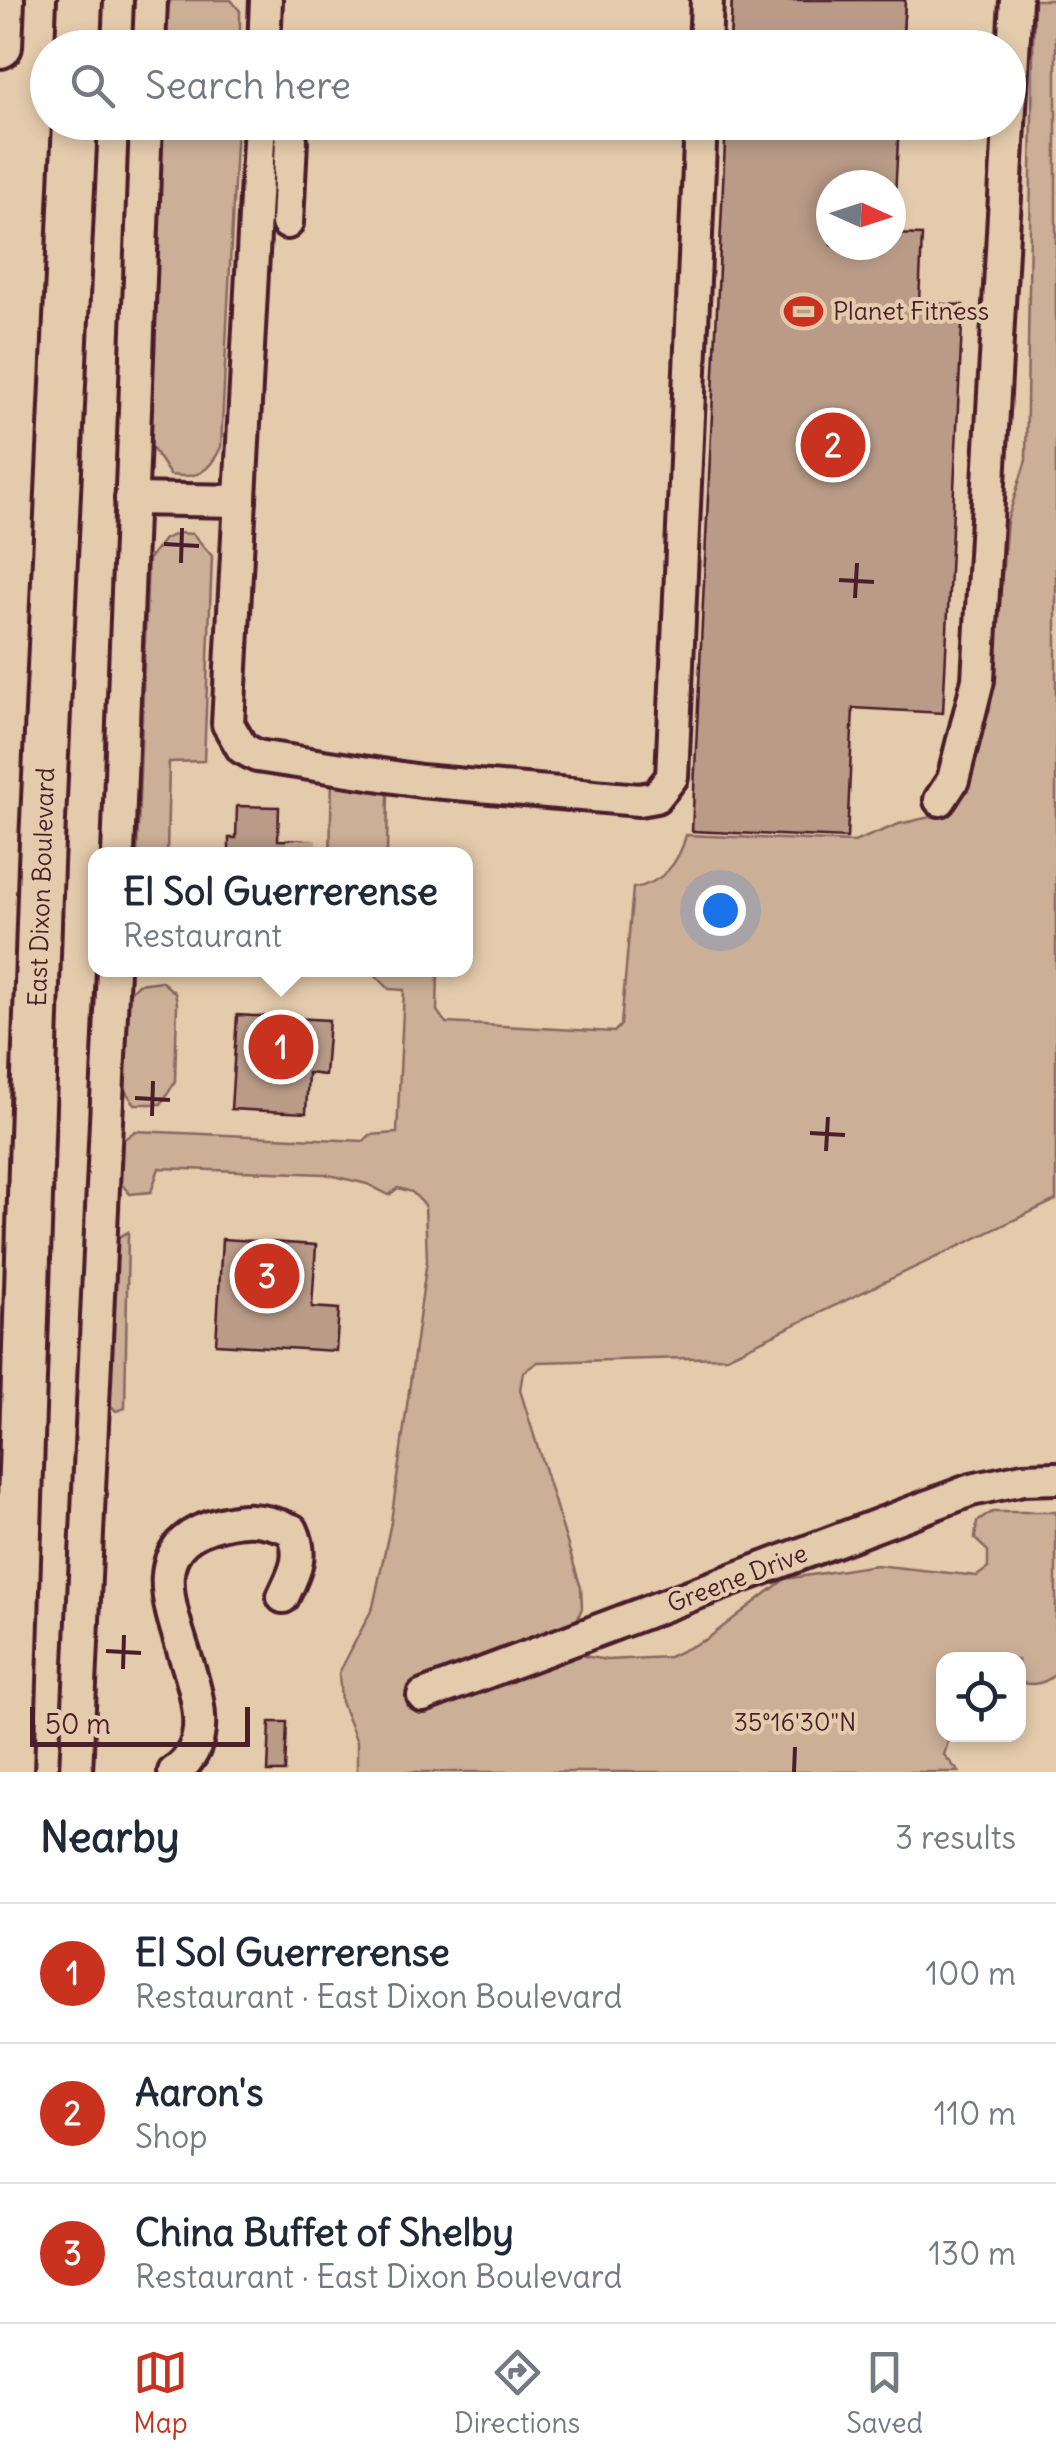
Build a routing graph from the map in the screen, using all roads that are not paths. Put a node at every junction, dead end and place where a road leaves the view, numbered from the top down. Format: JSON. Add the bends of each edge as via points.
{"nodes":[{"id":1,"x":2,"y":0,"type":"edge"},
{"id":2,"x":80,"y":0,"type":"edge"},
{"id":3,"x":151,"y":0,"type":"edge"},
{"id":4,"x":266,"y":0,"type":"edge"},
{"id":5,"x":707,"y":0,"type":"edge"},
{"id":6,"x":1016,"y":0,"type":"edge"},
{"id":7,"x":79,"y":30,"type":"edge"},
{"id":8,"x":150,"y":30,"type":"edge"},
{"id":9,"x":265,"y":30,"type":"edge"},
{"id":10,"x":706,"y":30,"type":"edge"},
{"id":11,"x":1014,"y":30,"type":"edge"},
{"id":12,"x":0,"y":46,"type":"edge"},
{"id":13,"x":74,"y":140,"type":"edge"},
{"id":14,"x":145,"y":140,"type":"edge"},
{"id":15,"x":259,"y":140,"type":"edge"},
{"id":16,"x":291,"y":140,"type":"dead end"},
{"id":17,"x":700,"y":140,"type":"edge"},
{"id":18,"x":1008,"y":140,"type":"edge"},
{"id":19,"x":288,"y":223,"type":"dead end"},
{"id":20,"x":131,"y":499,"type":"junction"},
{"id":21,"x":240,"y":501,"type":"junction"},
{"id":22,"x":940,"y":800,"type":"dead end"},
{"id":23,"x":118,"y":847,"type":"edge"},
{"id":24,"x":114,"y":977,"type":"edge"},
{"id":25,"x":1056,"y":1478,"type":"edge"},
{"id":26,"x":283,"y":1597,"type":"dead end"},
{"id":27,"x":423,"y":1696,"type":"dead end"},
{"id":28,"x":11,"y":1772,"type":"edge"},
{"id":29,"x":76,"y":1772,"type":"edge"},
{"id":30,"x":174,"y":1772,"type":"edge"}],
"edges":[{"from":1,"to":12,"type":"highway"},
{"from":2,"to":7,"type":"highway"},
{"from":3,"to":8,"type":"street"},
{"from":4,"to":9,"type":"street"},
{"from":5,"to":10,"type":"street"},
{"from":6,"to":11,"type":"street"},
{"from":13,"to":28,"type":"highway","name":"East Dixon Boulevard"},
{"from":14,"to":20,"type":"street"},
{"from":15,"to":21,"type":"street"},
{"from":16,"to":19,"type":"street"},
{"from":17,"to":21,"type":"street","via":[[668,788],[639,800],[587,797],[421,781],[256,756],[242,748],[228,724]]},
{"from":18,"to":22,"type":"street","via":[[978,680],[954,780]]},
{"from":20,"to":21,"type":"street"},
{"from":20,"to":23,"type":"street"},
{"from":24,"to":29,"type":"street"},
{"from":25,"to":27,"type":"street","name":"Greene Drive","via":[[971,1490]]},
{"from":26,"to":30,"type":"street","via":[[300,1548],[292,1530],[260,1517],[238,1518],[196,1532],[177,1548],[168,1571],[169,1600],[201,1716],[199,1740]]}]}
